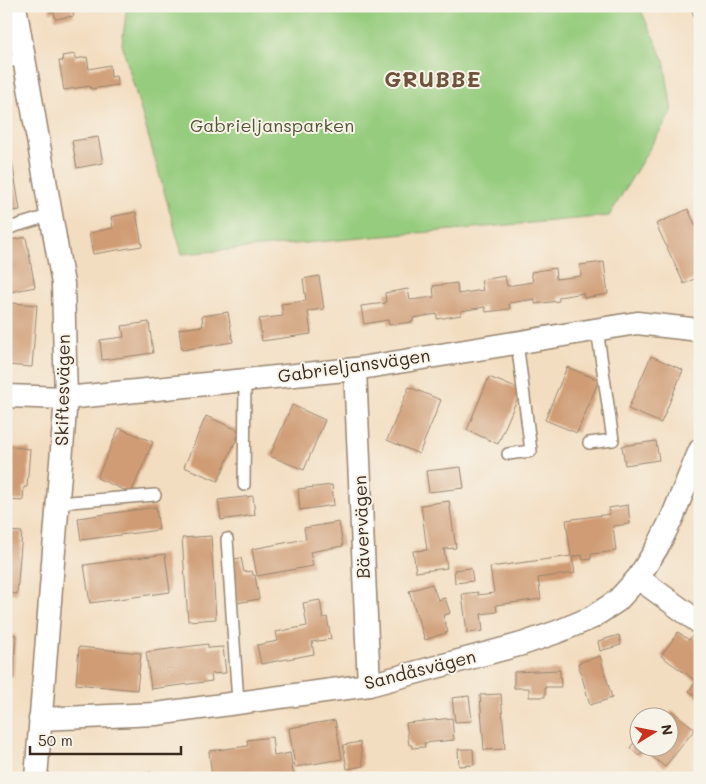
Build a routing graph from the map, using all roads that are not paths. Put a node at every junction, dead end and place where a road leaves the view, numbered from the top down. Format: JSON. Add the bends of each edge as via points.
{"nodes":[{"id":1,"x":15,"y":6,"type":"edge"},
{"id":2,"x":15,"y":60,"type":"edge"},
{"id":3,"x":51,"y":215,"type":"junction"},
{"id":4,"x":6,"y":229,"type":"edge"},
{"id":5,"x":597,"y":329,"type":"junction"},
{"id":6,"x":700,"y":330,"type":"edge"},
{"id":7,"x":517,"y":342,"type":"junction"},
{"id":8,"x":355,"y":369,"type":"junction"},
{"id":9,"x":245,"y":380,"type":"junction"},
{"id":10,"x":6,"y":396,"type":"edge"},
{"id":11,"x":66,"y":398,"type":"junction"},
{"id":12,"x":589,"y":443,"type":"dead end"},
{"id":13,"x":700,"y":450,"type":"edge"},
{"id":14,"x":508,"y":454,"type":"dead end"},
{"id":15,"x":244,"y":485,"type":"dead end"},
{"id":16,"x":155,"y":495,"type":"dead end"},
{"id":17,"x":58,"y":502,"type":"junction"},
{"id":18,"x":227,"y":539,"type":"dead end"},
{"id":19,"x":638,"y":578,"type":"junction"},
{"id":20,"x":700,"y":623,"type":"edge"},
{"id":21,"x":369,"y":685,"type":"junction"},
{"id":22,"x":238,"y":702,"type":"junction"},
{"id":23,"x":40,"y":720,"type":"junction"},
{"id":24,"x":36,"y":778,"type":"edge"}],
"edges":[{"from":1,"to":2,"type":"street","name":"Skiftesvägen"},
{"from":2,"to":3,"type":"street","name":"Skiftesvägen"},
{"from":3,"to":4,"type":"lane"},
{"from":3,"to":11,"type":"street","name":"Skiftesvägen","via":[[63,284]]},
{"from":5,"to":6,"type":"street","name":"Gabrieljansvägen","via":[[638,323]]},
{"from":5,"to":7,"type":"street","name":"Gabrieljansvägen"},
{"from":5,"to":12,"type":"lane","via":[[613,440]]},
{"from":7,"to":8,"type":"street","name":"Gabrieljansvägen"},
{"from":7,"to":14,"type":"lane","via":[[531,451]]},
{"from":8,"to":9,"type":"street","name":"Gabrieljansvägen"},
{"from":8,"to":21,"type":"street","name":"Bävervägen"},
{"from":9,"to":11,"type":"street","name":"Gabrieljansvägen"},
{"from":9,"to":15,"type":"lane"},
{"from":10,"to":11,"type":"street","name":"Gabrieljansvägen"},
{"from":11,"to":17,"type":"street","name":"Skiftesvägen"},
{"from":13,"to":19,"type":"street","name":"Sandåsvägen","via":[[672,518]]},
{"from":16,"to":17,"type":"lane"},
{"from":17,"to":23,"type":"street","name":"Skiftesvägen"},
{"from":18,"to":22,"type":"lane"},
{"from":19,"to":20,"type":"street"},
{"from":19,"to":21,"type":"street","name":"Sandåsvägen","via":[[617,601],[590,618],[557,632]]},
{"from":21,"to":22,"type":"street","name":"Sandåsvägen"},
{"from":22,"to":23,"type":"street","name":"Sandåsvägen","via":[[156,714]]},
{"from":23,"to":24,"type":"street","name":"Skiftesvägen"}]}
